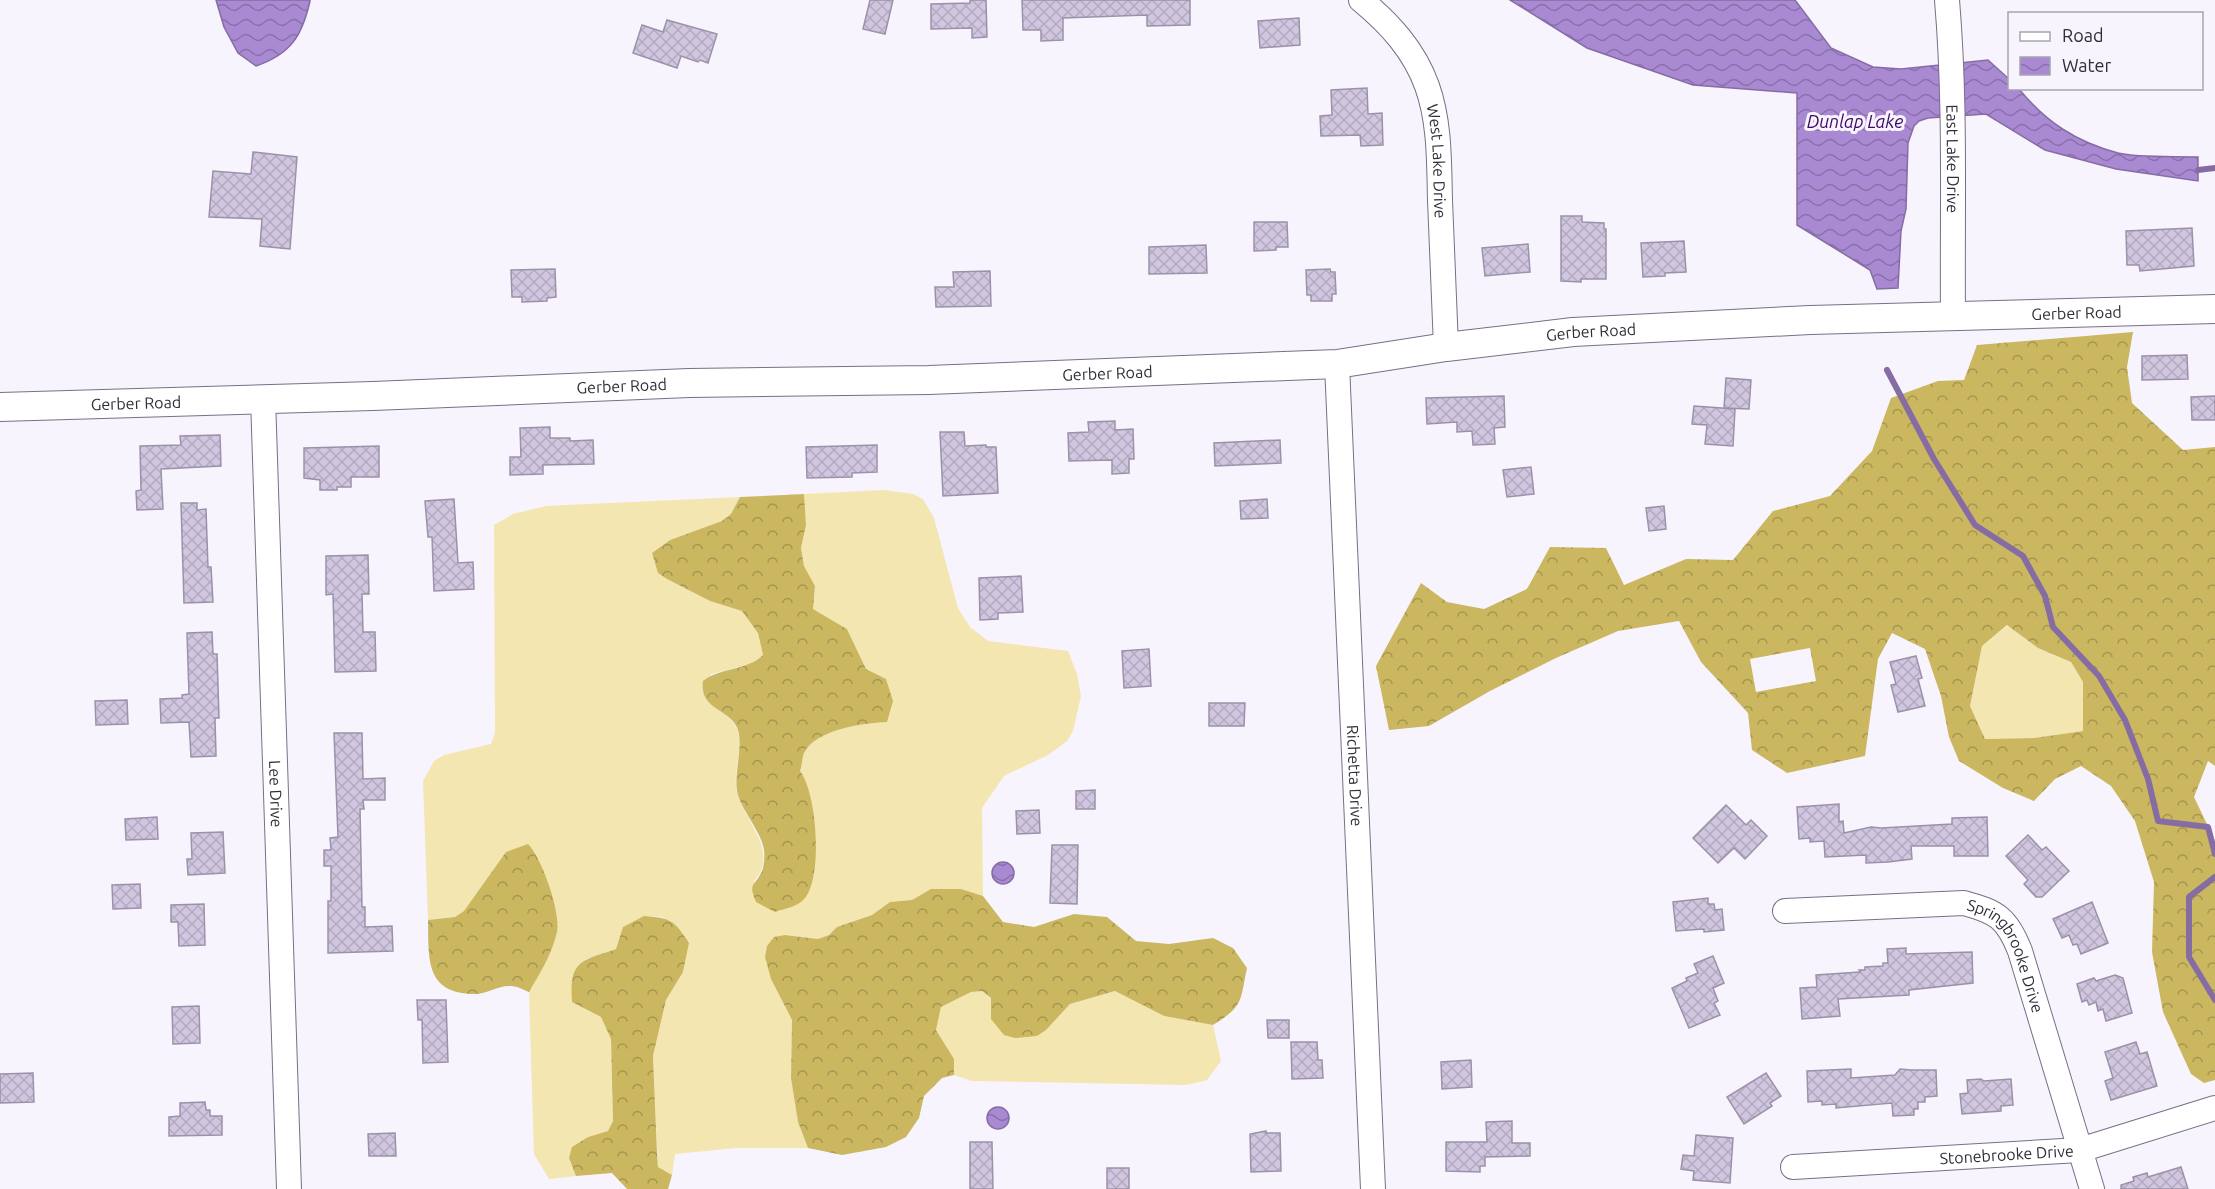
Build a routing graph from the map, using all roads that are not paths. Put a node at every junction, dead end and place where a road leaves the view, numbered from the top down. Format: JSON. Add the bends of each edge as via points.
{"nodes":[{"id":1,"x":1361,"y":0,"type":"edge"},
{"id":2,"x":1947,"y":0,"type":"edge"},
{"id":3,"x":2215,"y":309,"type":"edge"},
{"id":4,"x":1953,"y":317,"type":"junction"},
{"id":5,"x":1446,"y":347,"type":"junction"},
{"id":6,"x":1337,"y":364,"type":"junction"},
{"id":7,"x":263,"y":398,"type":"junction"},
{"id":8,"x":0,"y":407,"type":"edge"},
{"id":9,"x":1785,"y":911,"type":"dead end"},
{"id":10,"x":2215,"y":1108,"type":"edge"},
{"id":11,"x":2080,"y":1150,"type":"junction"},
{"id":12,"x":1793,"y":1167,"type":"dead end"},
{"id":13,"x":289,"y":1189,"type":"edge"},
{"id":14,"x":1373,"y":1189,"type":"edge"},
{"id":15,"x":2092,"y":1189,"type":"edge"}],
"edges":[{"from":1,"to":5,"type":"street","name":"West Lake Drive","via":[[1382,17],[1411,52],[1433,105],[1439,153]]},
{"from":2,"to":4,"type":"street","name":"East Lake Drive","via":[[1951,44]]},
{"from":3,"to":4,"type":"street","name":"Gerber Road"},
{"from":4,"to":5,"type":"street","name":"Gerber Road","via":[[1573,332]]},
{"from":5,"to":6,"type":"street","name":"Gerber Road"},
{"from":6,"to":7,"type":"street","name":"Gerber Road","via":[[929,380],[689,383]]},
{"from":6,"to":14,"type":"street","name":"Richetta Drive"},
{"from":7,"to":8,"type":"street","name":"Gerber Road"},
{"from":7,"to":13,"type":"street","name":"Lee Drive"},
{"from":9,"to":11,"type":"street","name":"Springbrooke Drive","via":[[1964,903],[2002,918],[2012,930],[2020,951]]},
{"from":10,"to":11,"type":"street","name":"Stonebrooke Drive"},
{"from":11,"to":12,"type":"street","name":"Stonebrooke Drive"},
{"from":11,"to":15,"type":"street","name":"Springbrooke Drive"}]}
